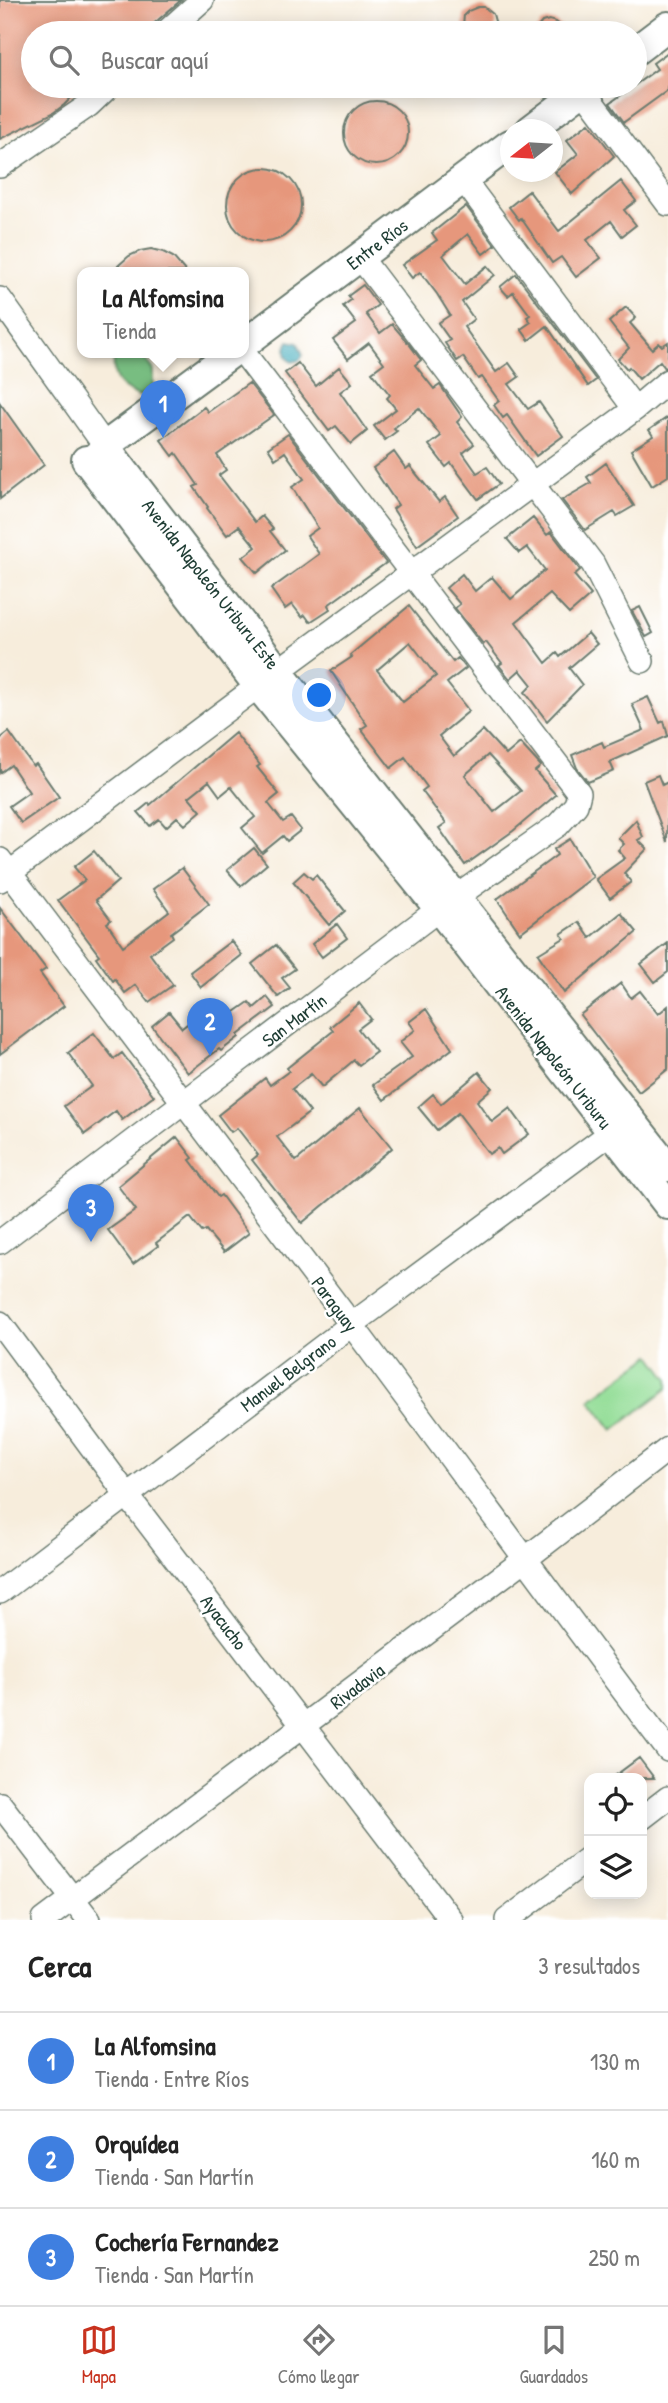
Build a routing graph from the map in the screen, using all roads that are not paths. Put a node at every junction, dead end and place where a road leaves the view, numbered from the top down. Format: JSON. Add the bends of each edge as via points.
{"nodes":[{"id":1,"x":202,"y":0,"type":"edge"},
{"id":2,"x":178,"y":21,"type":"edge"},
{"id":3,"x":668,"y":26,"type":"edge"},
{"id":4,"x":647,"y":42,"type":"edge"},
{"id":5,"x":96,"y":98,"type":"edge"},
{"id":6,"x":572,"y":98,"type":"edge"},
{"id":7,"x":592,"y":98,"type":"edge"},
{"id":8,"x":544,"y":119,"type":"edge"},
{"id":9,"x":500,"y":151,"type":"edge"},
{"id":10,"x":0,"y":166,"type":"edge"},
{"id":11,"x":463,"y":179,"type":"junction"},
{"id":12,"x":668,"y":204,"type":"edge"},
{"id":13,"x":360,"y":257,"type":"junction"},
{"id":14,"x":0,"y":299,"type":"edge"},
{"id":15,"x":249,"y":340,"type":"edge"},
{"id":16,"x":225,"y":358,"type":"edge"},
{"id":17,"x":248,"y":358,"type":"edge"},
{"id":18,"x":668,"y":381,"type":"edge"},
{"id":19,"x":635,"y":408,"type":"junction"},
{"id":20,"x":96,"y":453,"type":"junction"},
{"id":21,"x":533,"y":484,"type":"junction"},
{"id":22,"x":412,"y":572,"type":"junction"},
{"id":23,"x":642,"y":661,"type":"dead end"},
{"id":24,"x":268,"y":679,"type":"junction"},
{"id":25,"x":3,"y":871,"type":"edge"},
{"id":26,"x":448,"y":903,"type":"junction"},
{"id":27,"x":183,"y":1105,"type":"junction"},
{"id":28,"x":612,"y":1132,"type":"junction"},
{"id":29,"x":668,"y":1167,"type":"edge"},
{"id":30,"x":668,"y":1205,"type":"edge"},
{"id":31,"x":0,"y":1242,"type":"edge"},
{"id":32,"x":0,"y":1323,"type":"edge"},
{"id":33,"x":351,"y":1325,"type":"junction"},
{"id":34,"x":668,"y":1448,"type":"edge"},
{"id":35,"x":127,"y":1495,"type":"junction"},
{"id":36,"x":524,"y":1560,"type":"junction"},
{"id":37,"x":0,"y":1592,"type":"edge"},
{"id":38,"x":303,"y":1726,"type":"junction"},
{"id":39,"x":668,"y":1750,"type":"edge"},
{"id":40,"x":668,"y":1798,"type":"edge"},
{"id":41,"x":0,"y":1804,"type":"edge"},
{"id":42,"x":647,"y":1814,"type":"edge"},
{"id":43,"x":584,"y":1862,"type":"edge"},
{"id":44,"x":73,"y":1899,"type":"junction"},
{"id":45,"x":44,"y":1920,"type":"edge"},
{"id":46,"x":89,"y":1920,"type":"edge"},
{"id":47,"x":451,"y":1920,"type":"edge"},
{"id":48,"x":507,"y":1920,"type":"edge"}],
"edges":[{"from":1,"to":2,"type":"street"},
{"from":3,"to":4,"type":"main road"},
{"from":5,"to":10,"type":"street"},
{"from":6,"to":8,"type":"main road"},
{"from":7,"to":12,"type":"street"},
{"from":9,"to":11,"type":"main road","name":"Entre Ríos"},
{"from":11,"to":13,"type":"main road","name":"Entre Ríos"},
{"from":11,"to":19,"type":"street"},
{"from":13,"to":15,"type":"main road","name":"Entre Ríos"},
{"from":13,"to":21,"type":"street"},
{"from":14,"to":20,"type":"street","name":"Avenida Napoleón Uriburu Este"},
{"from":16,"to":20,"type":"main road"},
{"from":17,"to":22,"type":"street"},
{"from":18,"to":19,"type":"street"},
{"from":19,"to":21,"type":"street"},
{"from":20,"to":24,"type":"main road","name":"Avenida Napoleón Uriburu Este"},
{"from":21,"to":22,"type":"street"},
{"from":21,"to":23,"type":"street","via":[[593,564]]},
{"from":22,"to":24,"type":"street"},
{"from":22,"to":26,"type":"street","name":"San Martín","via":[[579,793],[576,805],[558,825]]},
{"from":24,"to":25,"type":"street"},
{"from":24,"to":26,"type":"main road","name":"Avenida Napoleón Uriburu Este"},
{"from":25,"to":27,"type":"street","name":"Paraguay"},
{"from":26,"to":27,"type":"street","name":"San Martín"},
{"from":26,"to":28,"type":"main road","name":"Avenida Napoleón Uriburu"},
{"from":26,"to":29,"type":"main road","name":"Avenida Napoleón Uriburu"},
{"from":27,"to":31,"type":"street","name":"San Martín"},
{"from":27,"to":33,"type":"street","name":"Paraguay"},
{"from":28,"to":30,"type":"main road","name":"Avenida Napoleón Uriburu"},
{"from":28,"to":33,"type":"street","name":"Manuel Belgrano"},
{"from":32,"to":35,"type":"street","name":"Ayacucho"},
{"from":33,"to":35,"type":"street","name":"Manuel Belgrano"},
{"from":33,"to":36,"type":"street","name":"Paraguay"},
{"from":34,"to":36,"type":"street","name":"Rivadavia"},
{"from":35,"to":37,"type":"street","name":"Manuel Belgrano"},
{"from":35,"to":38,"type":"street","name":"Ayacucho"},
{"from":36,"to":38,"type":"street","name":"Rivadavia"},
{"from":36,"to":39,"type":"street","name":"Paraguay"},
{"from":38,"to":44,"type":"street","name":"Rivadavia"},
{"from":38,"to":47,"type":"street","name":"Ayacucho"},
{"from":40,"to":42,"type":"street"},
{"from":41,"to":44,"type":"street"},
{"from":43,"to":48,"type":"street"},
{"from":44,"to":45,"type":"street","name":"Rivadavia"},
{"from":44,"to":46,"type":"street"}]}
